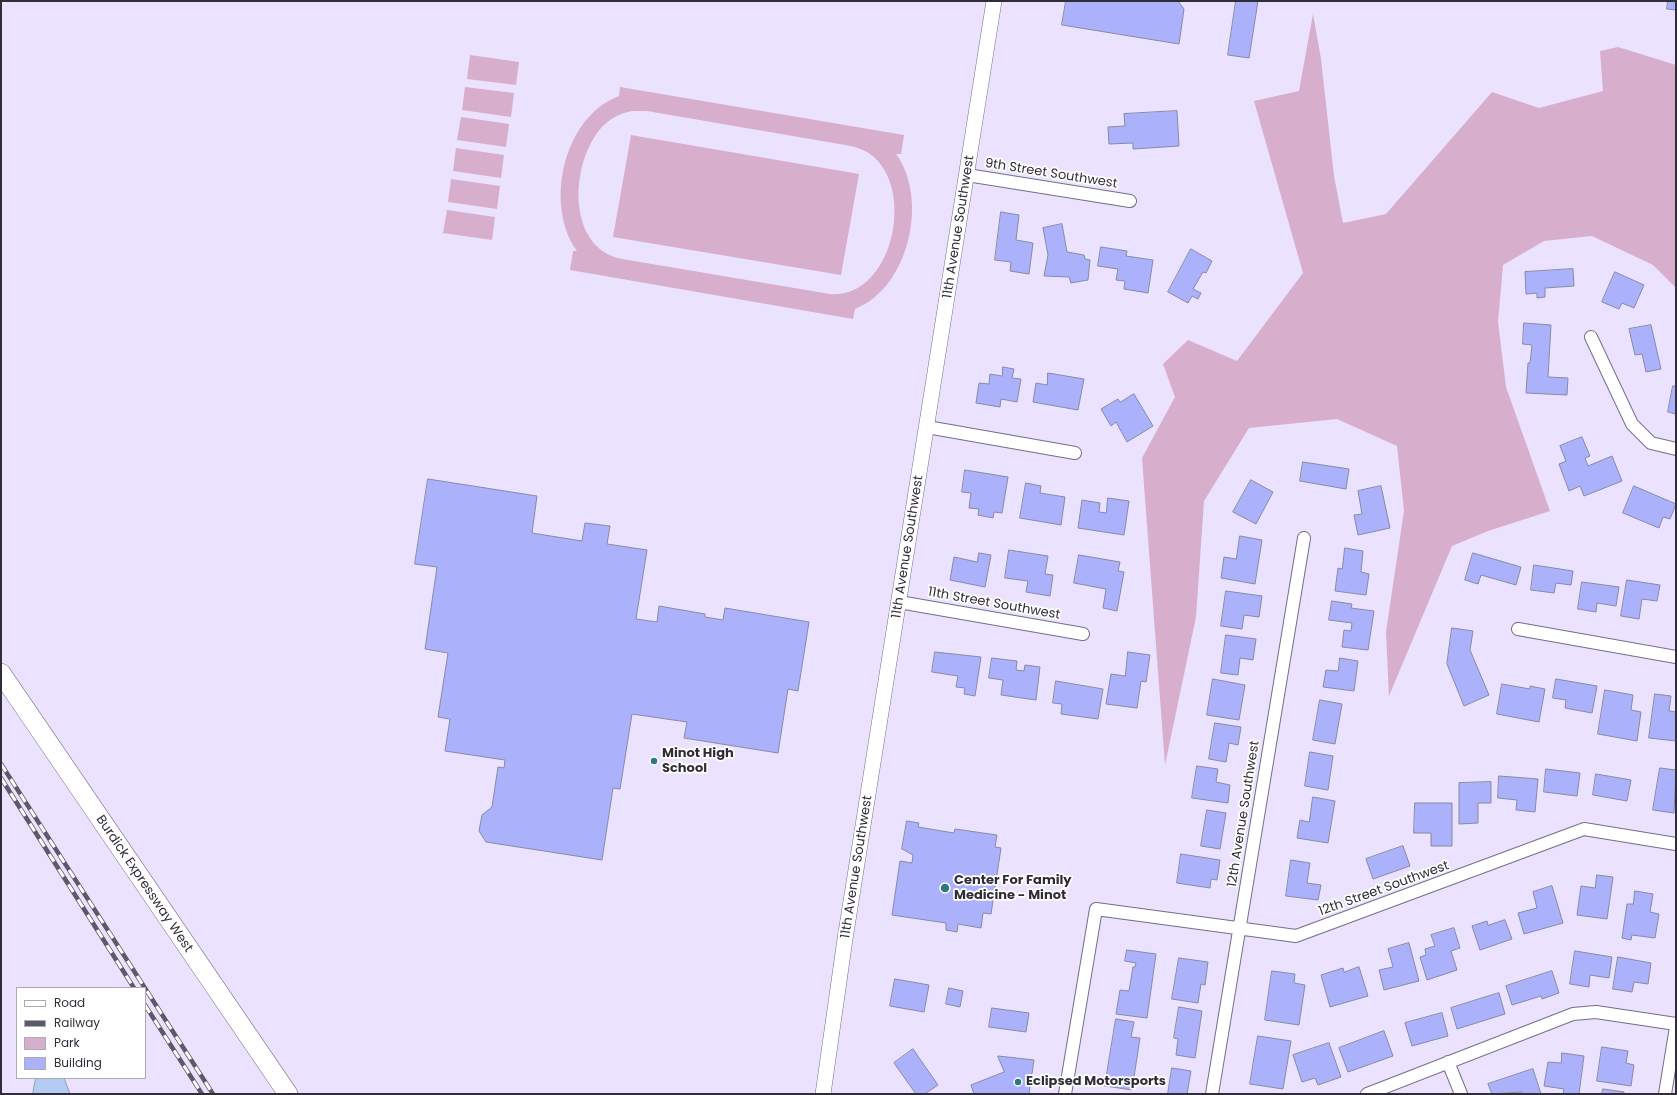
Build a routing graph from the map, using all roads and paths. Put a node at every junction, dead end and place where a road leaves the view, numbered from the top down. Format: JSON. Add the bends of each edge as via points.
{"nodes":[{"id":1,"x":994,"y":1,"type":"edge"},
{"id":2,"x":967,"y":175,"type":"junction"},
{"id":3,"x":1130,"y":201,"type":"dead end"},
{"id":4,"x":1592,"y":337,"type":"dead end"},
{"id":5,"x":927,"y":427,"type":"junction"},
{"id":6,"x":1676,"y":449,"type":"edge"},
{"id":7,"x":1075,"y":453,"type":"dead end"},
{"id":8,"x":1304,"y":538,"type":"dead end"},
{"id":9,"x":899,"y":602,"type":"junction"},
{"id":10,"x":1518,"y":629,"type":"dead end"},
{"id":11,"x":1083,"y":634,"type":"dead end"},
{"id":12,"x":1676,"y":657,"type":"edge"},
{"id":13,"x":1,"y":673,"type":"edge"},
{"id":14,"x":1676,"y":844,"type":"edge"},
{"id":15,"x":1240,"y":929,"type":"junction"},
{"id":16,"x":1676,"y":1025,"type":"edge"},
{"id":17,"x":1448,"y":1062,"type":"junction"},
{"id":18,"x":288,"y":1094,"type":"edge"},
{"id":19,"x":823,"y":1094,"type":"edge"},
{"id":20,"x":1065,"y":1094,"type":"edge"},
{"id":21,"x":1212,"y":1094,"type":"edge"},
{"id":22,"x":1367,"y":1094,"type":"edge"},
{"id":23,"x":1461,"y":1094,"type":"edge"},
{"id":24,"x":1665,"y":1094,"type":"edge"}],
"edges":[{"from":1,"to":2,"type":"street","name":"11th Avenue Southwest"},
{"from":2,"to":3,"type":"street","name":"9th Street Southwest"},
{"from":2,"to":5,"type":"street","name":"11th Avenue Southwest"},
{"from":4,"to":6,"type":"street","via":[[1632,424],[1651,443]]},
{"from":5,"to":7,"type":"street"},
{"from":5,"to":9,"type":"street","name":"11th Avenue Southwest"},
{"from":8,"to":15,"type":"street","name":"12th Avenue Southwest"},
{"from":9,"to":11,"type":"street","name":"11th Street Southwest"},
{"from":9,"to":19,"type":"street","name":"11th Avenue Southwest"},
{"from":10,"to":12,"type":"street"},
{"from":13,"to":18,"type":"main road","name":"Burdick Expressway West"},
{"from":14,"to":15,"type":"street","name":"12th Street Southwest","via":[[1584,829],[1296,936]]},
{"from":15,"to":20,"type":"street","name":"12th Street Southwest","via":[[1096,909]]},
{"from":15,"to":21,"type":"street","name":"12th Avenue Southwest"},
{"from":16,"to":17,"type":"street","via":[[1596,1012],[1573,1014]]},
{"from":16,"to":24,"type":"street"},
{"from":17,"to":22,"type":"street"},
{"from":17,"to":23,"type":"street"}]}
